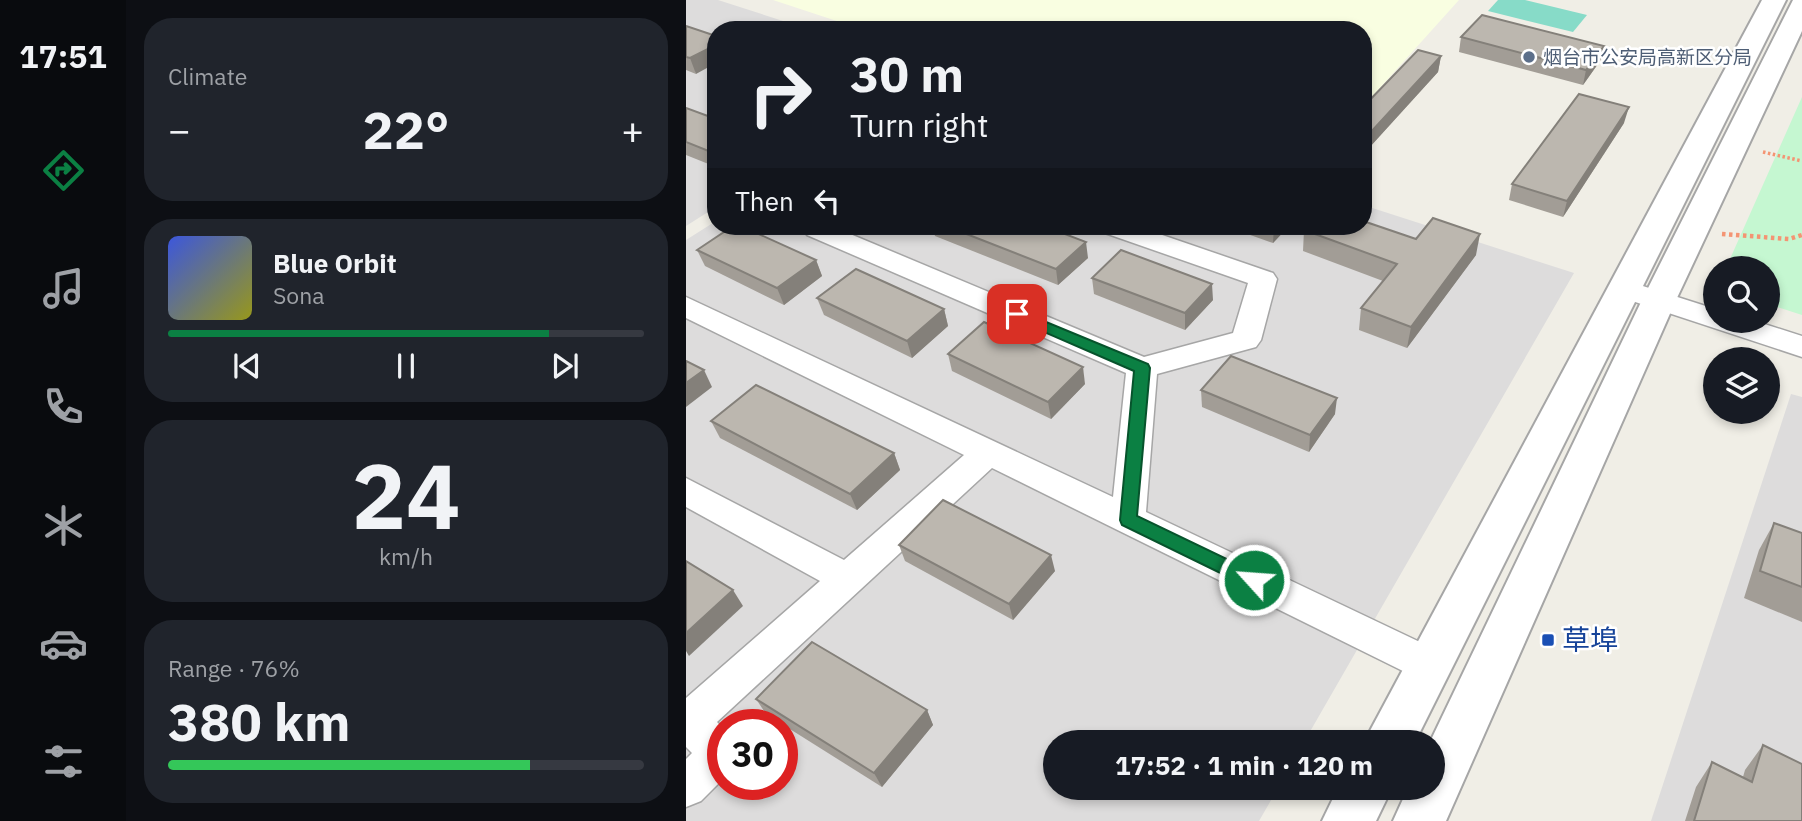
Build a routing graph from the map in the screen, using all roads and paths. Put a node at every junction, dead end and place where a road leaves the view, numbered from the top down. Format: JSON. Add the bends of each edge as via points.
{"nodes":[{"id":1,"x":1774,"y":0,"type":"edge"},
{"id":2,"x":1802,"y":5,"type":"edge"},
{"id":3,"x":1763,"y":152,"type":"dead end"},
{"id":4,"x":1802,"y":161,"type":"edge"},
{"id":5,"x":1721,"y":234,"type":"dead end"},
{"id":6,"x":830,"y":235,"type":"edge"},
{"id":7,"x":1137,"y":235,"type":"edge"},
{"id":8,"x":1802,"y":235,"type":"edge"},
{"id":9,"x":1642,"y":295,"type":"junction"},
{"id":10,"x":686,"y":306,"type":"edge"},
{"id":11,"x":1703,"y":315,"type":"edge"},
{"id":12,"x":1760,"y":333,"type":"edge"},
{"id":13,"x":1802,"y":347,"type":"edge"},
{"id":14,"x":1142,"y":368,"type":"junction"},
{"id":15,"x":989,"y":452,"type":"junction"},
{"id":16,"x":686,"y":491,"type":"edge"},
{"id":17,"x":1128,"y":520,"type":"junction"},
{"id":18,"x":848,"y":579,"type":"junction"},
{"id":19,"x":1429,"y":665,"type":"junction"},
{"id":20,"x":687,"y":722,"type":"edge"},
{"id":21,"x":1395,"y":730,"type":"edge"},
{"id":22,"x":686,"y":786,"type":"edge"},
{"id":23,"x":1359,"y":800,"type":"edge"},
{"id":24,"x":1348,"y":821,"type":"edge"},
{"id":25,"x":1419,"y":821,"type":"edge"}],
"edges":[{"from":1,"to":9,"type":"street"},
{"from":2,"to":9,"type":"street"},
{"from":3,"to":4,"type":"path"},
{"from":5,"to":8,"type":"path","via":[[1789,239]]},
{"from":6,"to":14,"type":"street"},
{"from":7,"to":14,"type":"street","via":[[1264,279],[1246,340]]},
{"from":9,"to":11,"type":"street"},
{"from":9,"to":19,"type":"street"},
{"from":9,"to":25,"type":"street"},
{"from":10,"to":15,"type":"street"},
{"from":12,"to":13,"type":"street"},
{"from":14,"to":17,"type":"street"},
{"from":15,"to":17,"type":"street"},
{"from":15,"to":18,"type":"street"},
{"from":16,"to":18,"type":"street"},
{"from":17,"to":19,"type":"street"},
{"from":18,"to":20,"type":"street"},
{"from":19,"to":21,"type":"street"},
{"from":20,"to":22,"type":"street","via":[[721,753]]},
{"from":23,"to":24,"type":"street"}]}
